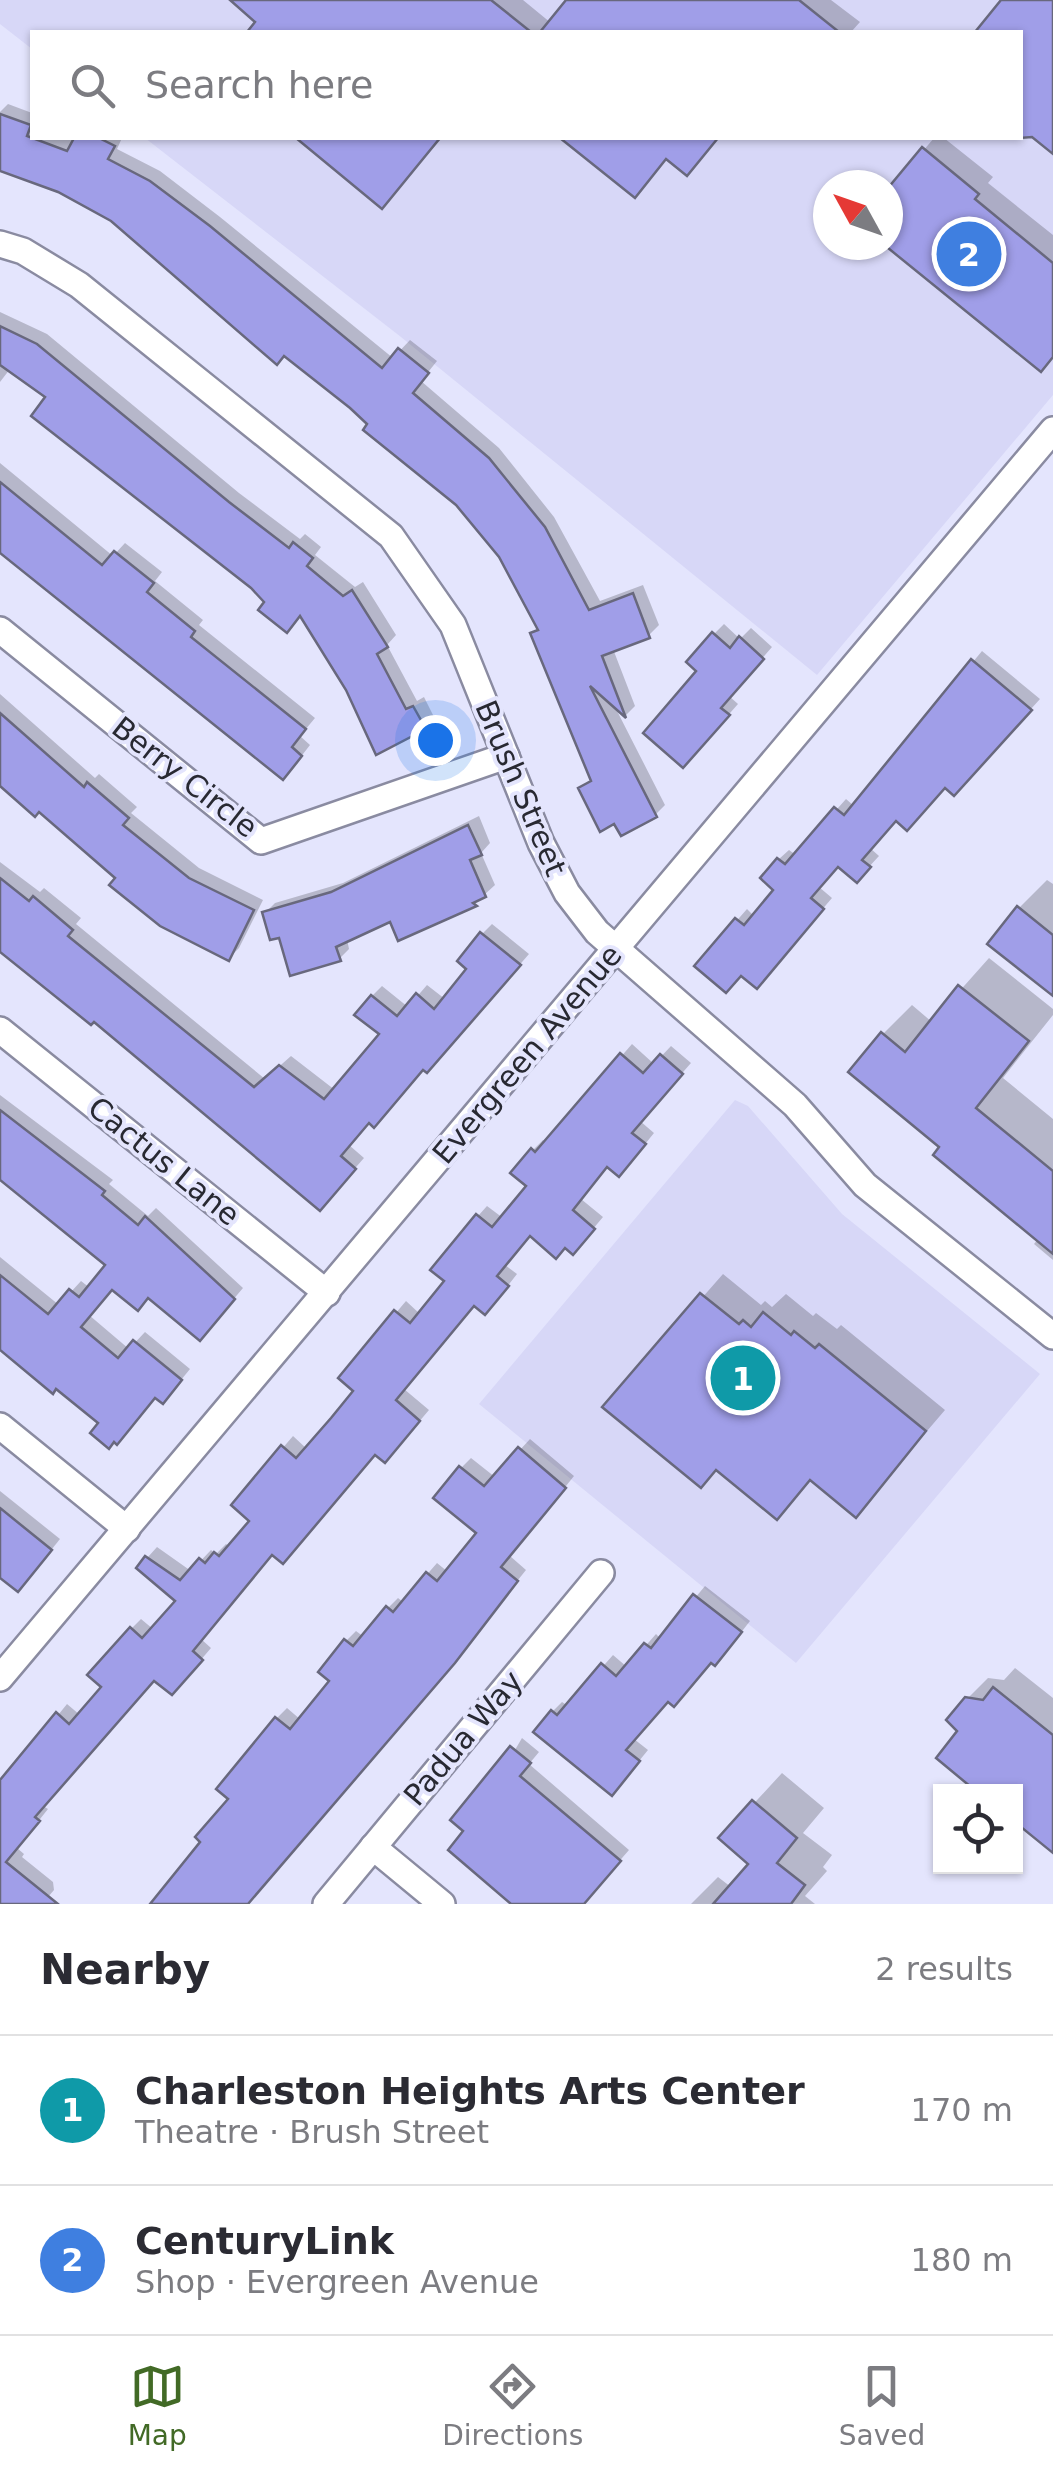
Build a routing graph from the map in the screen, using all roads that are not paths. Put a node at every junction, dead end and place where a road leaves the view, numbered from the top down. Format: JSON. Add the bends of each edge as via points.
{"nodes":[{"id":1,"x":0,"y":244,"type":"edge"},
{"id":2,"x":1053,"y":430,"type":"edge"},
{"id":3,"x":0,"y":630,"type":"edge"},
{"id":4,"x":506,"y":756,"type":"junction"},
{"id":5,"x":614,"y":950,"type":"junction"},
{"id":6,"x":0,"y":1030,"type":"edge"},
{"id":7,"x":328,"y":1293,"type":"junction"},
{"id":8,"x":1053,"y":1336,"type":"edge"},
{"id":9,"x":0,"y":1426,"type":"edge"},
{"id":10,"x":127,"y":1528,"type":"junction"},
{"id":11,"x":600,"y":1573,"type":"dead end"},
{"id":12,"x":0,"y":1678,"type":"edge"},
{"id":13,"x":373,"y":1847,"type":"junction"},
{"id":14,"x":326,"y":1904,"type":"edge"},
{"id":15,"x":442,"y":1904,"type":"edge"}],
"edges":[{"from":1,"to":4,"type":"street","name":"Brush Street","via":[[79,285],[390,536],[453,625]]},
{"from":2,"to":5,"type":"street","name":"Evergreen Avenue"},
{"from":3,"to":4,"type":"street","name":"Berry Circle","via":[[261,841]]},
{"from":4,"to":5,"type":"street","name":"Brush Street","via":[[567,893]]},
{"from":5,"to":7,"type":"street","name":"Evergreen Avenue"},
{"from":5,"to":8,"type":"street","name":"Brush Street","via":[[795,1104],[866,1184]]},
{"from":6,"to":7,"type":"street","name":"Cactus Lane"},
{"from":7,"to":10,"type":"street","name":"Evergreen Avenue"},
{"from":9,"to":10,"type":"street"},
{"from":10,"to":12,"type":"street","name":"Evergreen Avenue"},
{"from":11,"to":13,"type":"street","name":"Padua Way"},
{"from":13,"to":14,"type":"street","name":"Padua Way"},
{"from":13,"to":15,"type":"street"}]}
